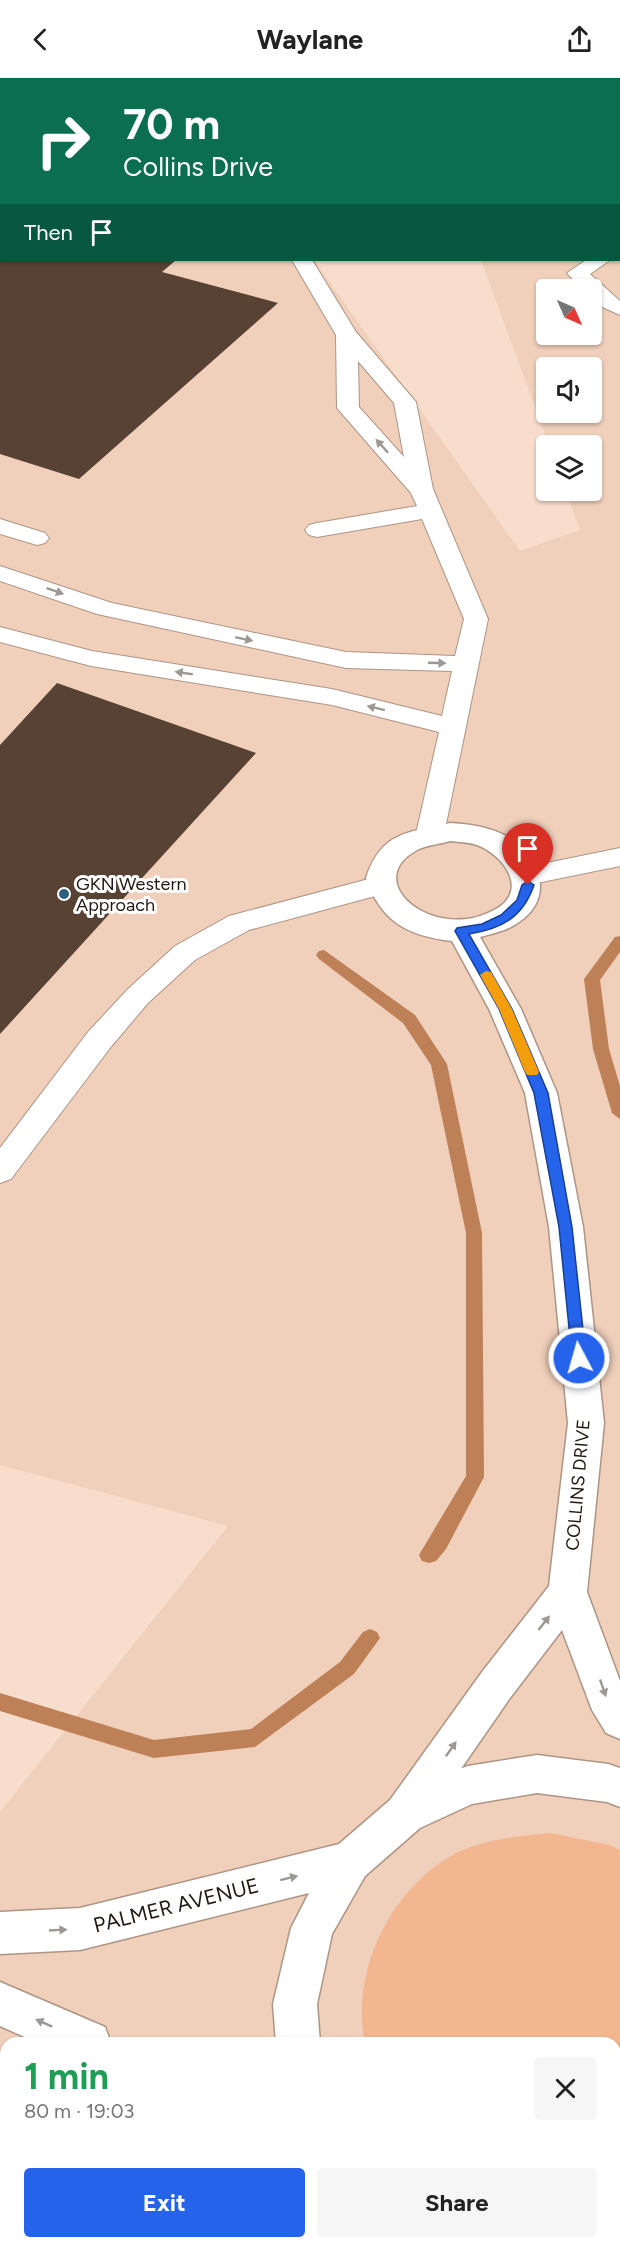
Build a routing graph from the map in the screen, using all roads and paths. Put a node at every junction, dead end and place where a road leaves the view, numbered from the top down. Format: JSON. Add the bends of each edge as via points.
{"nodes":[{"id":1,"x":303,"y":261,"type":"edge"},
{"id":2,"x":598,"y":261,"type":"edge"},
{"id":3,"x":620,"y":309,"type":"edge"},
{"id":4,"x":347,"y":335,"type":"junction"},
{"id":5,"x":425,"y":500,"type":"junction"},
{"id":6,"x":0,"y":526,"type":"edge"},
{"id":7,"x":317,"y":530,"type":"dead end"},
{"id":8,"x":37,"y":538,"type":"dead end"},
{"id":9,"x":0,"y":573,"type":"edge"},
{"id":10,"x":0,"y":634,"type":"edge"},
{"id":11,"x":466,"y":664,"type":"junction"},
{"id":12,"x":453,"y":727,"type":"junction"},
{"id":13,"x":430,"y":834,"type":"junction"},
{"id":14,"x":620,"y":857,"type":"edge"},
{"id":15,"x":527,"y":876,"type":"junction"},
{"id":16,"x":380,"y":885,"type":"junction"},
{"id":17,"x":462,"y":931,"type":"junction"},
{"id":18,"x":0,"y":1171,"type":"edge"},
{"id":19,"x":568,"y":1592,"type":"junction"},
{"id":20,"x":620,"y":1720,"type":"edge"},
{"id":21,"x":620,"y":1788,"type":"edge"},
{"id":22,"x":405,"y":1814,"type":"junction"},
{"id":23,"x":350,"y":1862,"type":"junction"},
{"id":24,"x":0,"y":1933,"type":"edge"},
{"id":25,"x":0,"y":2004,"type":"edge"},
{"id":26,"x":75,"y":2037,"type":"edge"},
{"id":27,"x":298,"y":2037,"type":"edge"}],
"edges":[{"from":1,"to":4,"type":"lane"},
{"from":2,"to":3,"type":"lane","via":[[577,273]]},
{"from":4,"to":5,"type":"lane","via":[[405,402]]},
{"from":5,"to":4,"type":"lane","one_way":true,"via":[[348,408]]},
{"from":5,"to":7,"type":"lane"},
{"from":5,"to":11,"type":"lane","via":[[476,619]]},
{"from":6,"to":8,"type":"lane"},
{"from":9,"to":11,"type":"lane","one_way":true,"via":[[106,609],[346,660]]},
{"from":12,"to":10,"type":"lane","one_way":true,"via":[[332,697],[91,658]]},
{"from":11,"to":12,"type":"lane"},
{"from":12,"to":13,"type":"lane"},
{"from":13,"to":15,"type":"street","via":[[450,832],[489,839],[509,850]]},
{"from":13,"to":16,"type":"street","via":[[408,841],[389,856]]},
{"from":14,"to":15,"type":"lane"},
{"from":15,"to":17,"type":"street","via":[[522,902],[506,918],[484,928]]},
{"from":16,"to":17,"type":"street","via":[[388,901],[404,916],[426,927]]},
{"from":16,"to":18,"type":"lane","via":[[239,923],[185,953],[138,996],[99,1040]]},
{"from":17,"to":19,"type":"street","name":"COLLINS DRIVE","via":[[505,1009],[541,1093],[566,1227],[586,1423]]},
{"from":19,"to":20,"type":"street","name":"COLLINS DRIVE","one_way":true,"via":[[606,1697]]},
{"from":22,"to":19,"type":"street","one_way":true},
{"from":21,"to":22,"type":"street","via":[[537,1774],[468,1785]]},
{"from":22,"to":23,"type":"street"},
{"from":24,"to":23,"type":"street","name":"PALMER AVENUE","one_way":true,"via":[[80,1929]]},
{"from":23,"to":27,"type":"street","via":[[312,1928],[295,2004]]},
{"from":26,"to":25,"type":"street","one_way":true}]}
